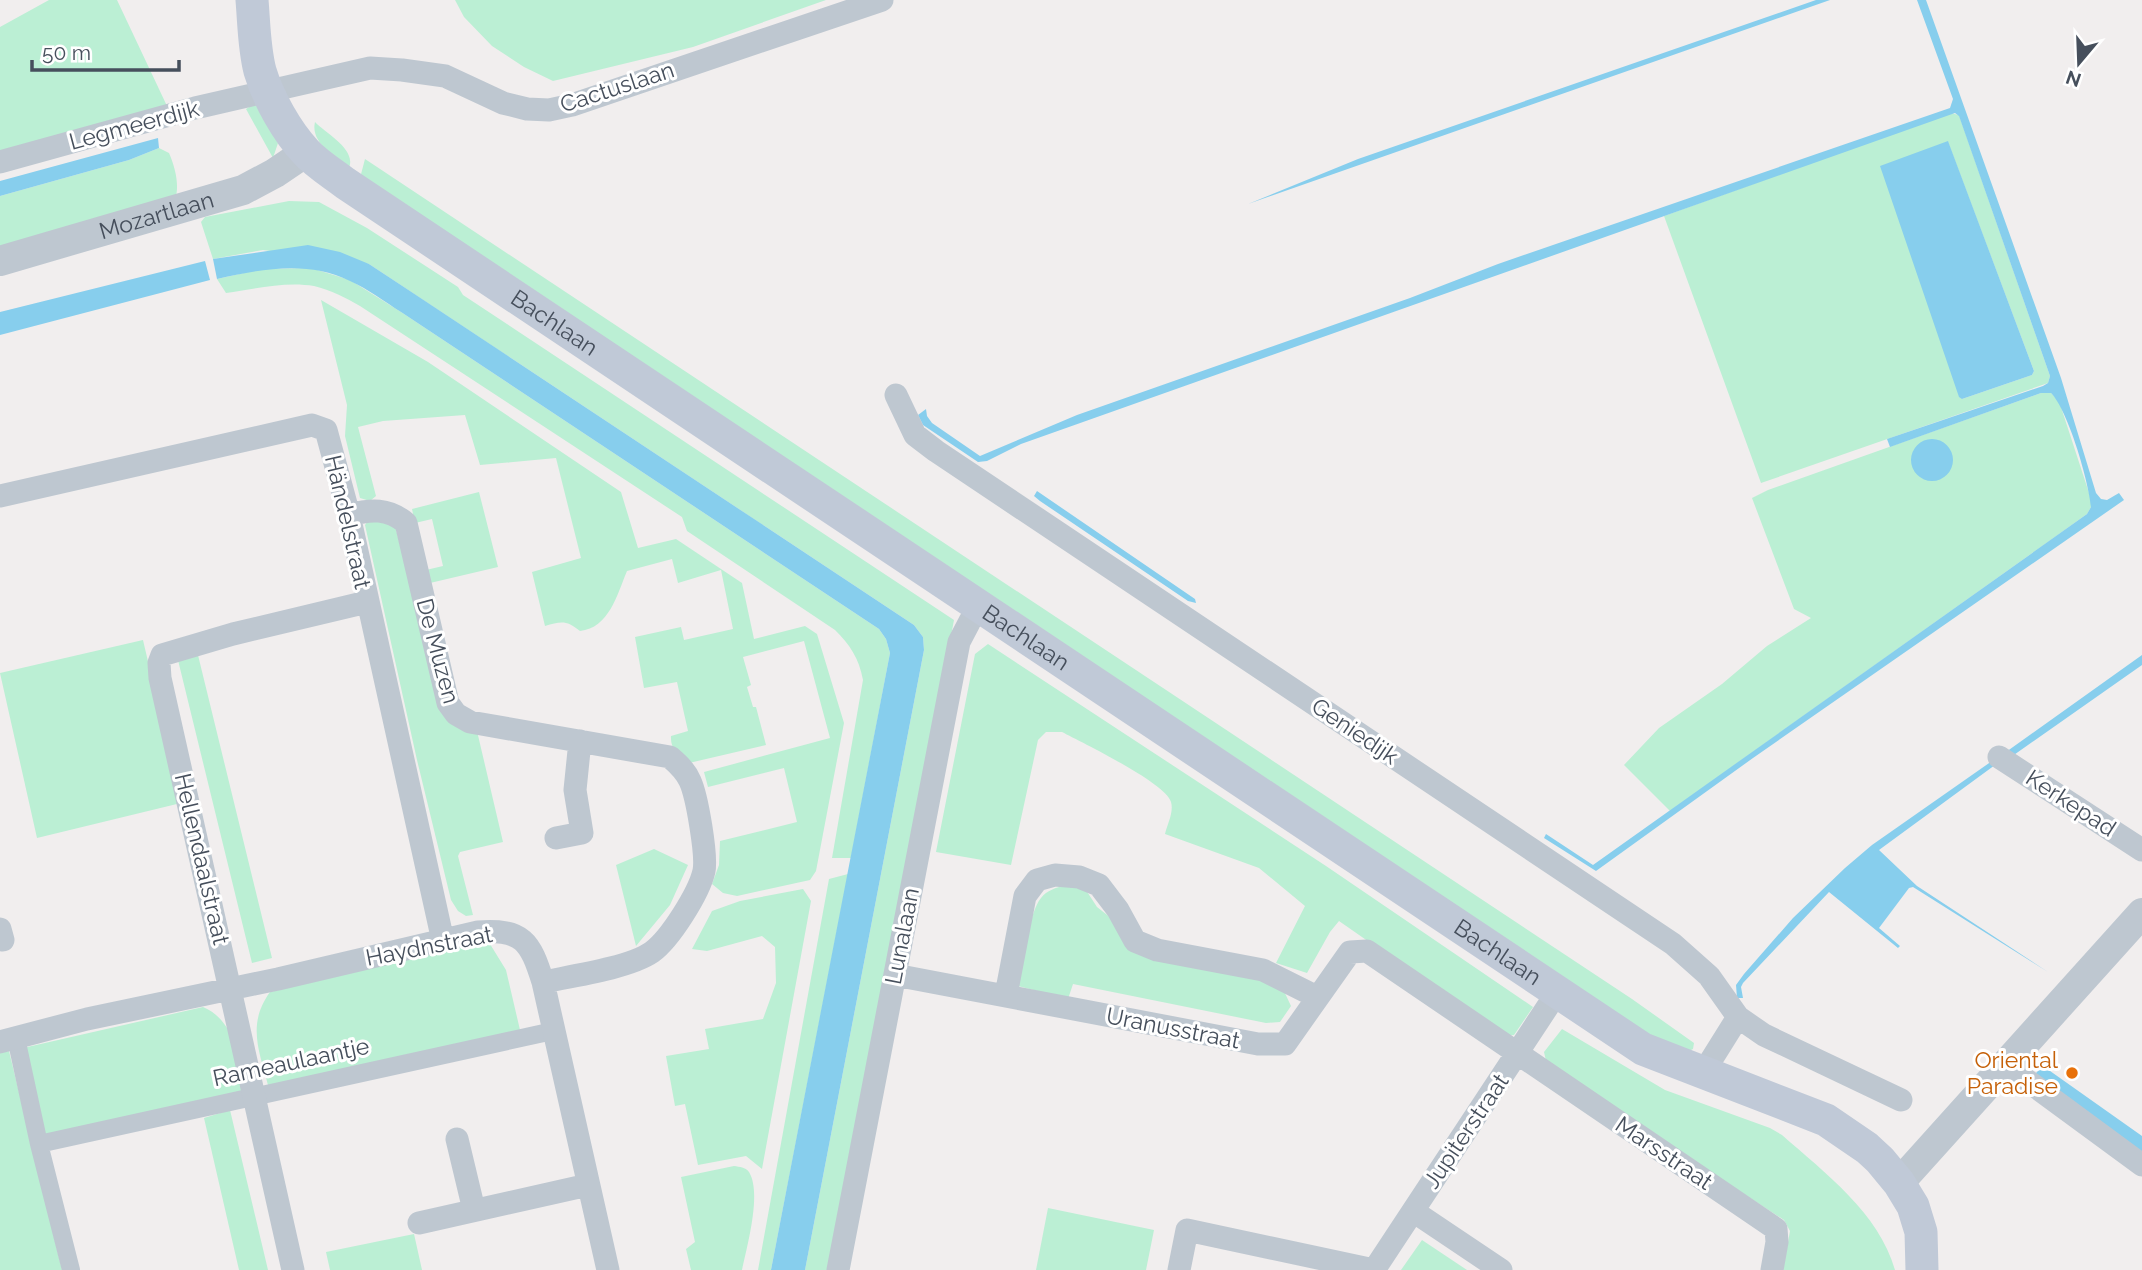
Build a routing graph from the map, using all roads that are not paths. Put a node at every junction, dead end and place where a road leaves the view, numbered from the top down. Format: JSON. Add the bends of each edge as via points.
{"nodes":[{"id":1,"x":252,"y":0,"type":"edge"},
{"id":2,"x":882,"y":0,"type":"edge"},
{"id":3,"x":269,"y":92,"type":"junction"},
{"id":4,"x":306,"y":152,"type":"junction"},
{"id":5,"x":0,"y":162,"type":"edge"},
{"id":6,"x":0,"y":261,"type":"edge"},
{"id":7,"x":896,"y":395,"type":"dead end"},
{"id":8,"x":0,"y":496,"type":"edge"},
{"id":9,"x":349,"y":515,"type":"junction"},
{"id":10,"x":367,"y":602,"type":"junction"},
{"id":11,"x":981,"y":607,"type":"junction"},
{"id":12,"x":580,"y":741,"type":"junction"},
{"id":13,"x":1999,"y":757,"type":"dead end"},
{"id":14,"x":556,"y":838,"type":"dead end"},
{"id":15,"x":2142,"y":850,"type":"edge"},
{"id":16,"x":2142,"y":913,"type":"edge"},
{"id":17,"x":443,"y":941,"type":"junction"},
{"id":18,"x":895,"y":975,"type":"junction"},
{"id":19,"x":543,"y":982,"type":"junction"},
{"id":20,"x":231,"y":987,"type":"junction"},
{"id":21,"x":1559,"y":991,"type":"junction"},
{"id":22,"x":1006,"y":995,"type":"junction"},
{"id":23,"x":1317,"y":997,"type":"junction"},
{"id":24,"x":1738,"y":1017,"type":"junction"},
{"id":25,"x":553,"y":1031,"type":"junction"},
{"id":26,"x":8,"y":1040,"type":"edge"},
{"id":27,"x":1517,"y":1054,"type":"junction"},
{"id":28,"x":2006,"y":1066,"type":"junction"},
{"id":29,"x":1703,"y":1073,"type":"junction"},
{"id":30,"x":253,"y":1095,"type":"junction"},
{"id":31,"x":1902,"y":1100,"type":"dead end"},
{"id":32,"x":457,"y":1139,"type":"dead end"},
{"id":33,"x":39,"y":1144,"type":"junction"},
{"id":34,"x":2142,"y":1165,"type":"edge"},
{"id":35,"x":1899,"y":1183,"type":"junction"},
{"id":36,"x":588,"y":1185,"type":"junction"},
{"id":37,"x":474,"y":1210,"type":"junction"},
{"id":38,"x":1413,"y":1211,"type":"junction"},
{"id":39,"x":419,"y":1223,"type":"dead end"},
{"id":40,"x":71,"y":1270,"type":"edge"},
{"id":41,"x":293,"y":1270,"type":"edge"},
{"id":42,"x":608,"y":1270,"type":"edge"},
{"id":43,"x":838,"y":1270,"type":"edge"},
{"id":44,"x":1179,"y":1270,"type":"edge"},
{"id":45,"x":1374,"y":1270,"type":"edge"},
{"id":46,"x":1501,"y":1270,"type":"edge"},
{"id":47,"x":1772,"y":1270,"type":"edge"},
{"id":48,"x":1922,"y":1270,"type":"edge"}],
"edges":[{"from":1,"to":3,"type":"main road","name":"Bachlaan","via":[[260,71]]},
{"from":2,"to":3,"type":"street","name":"Cactuslaan","via":[[549,110],[503,103],[445,76],[402,70],[370,68]]},
{"from":3,"to":4,"type":"main road","name":"Bachlaan"},
{"from":3,"to":5,"type":"street","name":"Legmeerdijk"},
{"from":4,"to":6,"type":"street","name":"Mozartlaan","via":[[243,190]]},
{"from":4,"to":11,"type":"main road","name":"Bachlaan","via":[[403,223]]},
{"from":7,"to":24,"type":"street","name":"Geniedijk","via":[[915,435],[936,451],[1673,944],[1709,976]]},
{"from":8,"to":9,"type":"street","name":"Händelstraat","via":[[312,425],[326,430]]},
{"from":9,"to":10,"type":"street","name":"Händelstraat"},
{"from":9,"to":12,"type":"street","name":"De Muzen","via":[[384,511],[406,523],[448,704],[456,714],[470,722]]},
{"from":10,"to":17,"type":"street","name":"Händelstraat"},
{"from":10,"to":20,"type":"street","name":"Hellendaalstraat","via":[[233,634],[162,656],[159,663]]},
{"from":11,"to":18,"type":"street","name":"Lunalaan","via":[[959,642]]},
{"from":11,"to":21,"type":"main road","name":"Bachlaan"},
{"from":12,"to":14,"type":"street","via":[[575,790],[582,833]]},
{"from":12,"to":19,"type":"street","name":"De Muzen","via":[[670,757],[680,766],[691,783],[705,862],[698,890],[652,952]]},
{"from":13,"to":15,"type":"street","name":"Kerkepad"},
{"from":16,"to":28,"type":"street"},
{"from":17,"to":19,"type":"street","name":"Haydnstraat","via":[[500,930],[516,936],[535,956]]},
{"from":17,"to":20,"type":"street","name":"Haydnstraat"},
{"from":18,"to":22,"type":"street","name":"Uranusstraat"},
{"from":18,"to":43,"type":"street","name":"Lunalaan"},
{"from":19,"to":25,"type":"street","name":"Haydnstraat"},
{"from":20,"to":26,"type":"street","name":"Haydnstraat"},
{"from":20,"to":30,"type":"street","name":"Hellendaalstraat"},
{"from":21,"to":27,"type":"street","name":"Jupiterstraat"},
{"from":21,"to":29,"type":"main road","name":"Bachlaan","via":[[1643,1049]]},
{"from":22,"to":23,"type":"street","name":"Uranusstraat","via":[[1258,1044],[1285,1044]]},
{"from":22,"to":23,"type":"street","via":[[1025,896],[1037,880],[1055,875],[1079,877],[1099,886],[1135,941],[1157,950],[1262,970]]},
{"from":23,"to":27,"type":"street","name":"Uranusstraat","via":[[1350,952],[1367,951]]},
{"from":24,"to":29,"type":"street"},
{"from":24,"to":31,"type":"street","via":[[1764,1035]]},
{"from":25,"to":30,"type":"street","name":"Rameaulaantje"},
{"from":25,"to":36,"type":"street","name":"Haydnstraat"},
{"from":26,"to":33,"type":"street"},
{"from":27,"to":38,"type":"street","name":"Jupiterstraat"},
{"from":27,"to":47,"type":"street","name":"Marsstraat","via":[[1776,1229]]},
{"from":28,"to":34,"type":"street"},
{"from":28,"to":35,"type":"street"},
{"from":29,"to":35,"type":"main road","name":"Bachlaan","via":[[1826,1120],[1867,1148]]},
{"from":30,"to":33,"type":"street","name":"Rameaulaantje"},
{"from":30,"to":41,"type":"street","name":"Hellendaalstraat"},
{"from":32,"to":37,"type":"street"},
{"from":33,"to":40,"type":"street"},
{"from":35,"to":48,"type":"main road","name":"Bachlaan","via":[[1921,1232]]},
{"from":36,"to":37,"type":"street"},
{"from":36,"to":42,"type":"street","name":"Haydnstraat"},
{"from":37,"to":39,"type":"street"},
{"from":38,"to":45,"type":"street","name":"Jupiterstraat"},
{"from":38,"to":46,"type":"street"},
{"from":44,"to":45,"type":"street","via":[[1187,1230]]}]}
